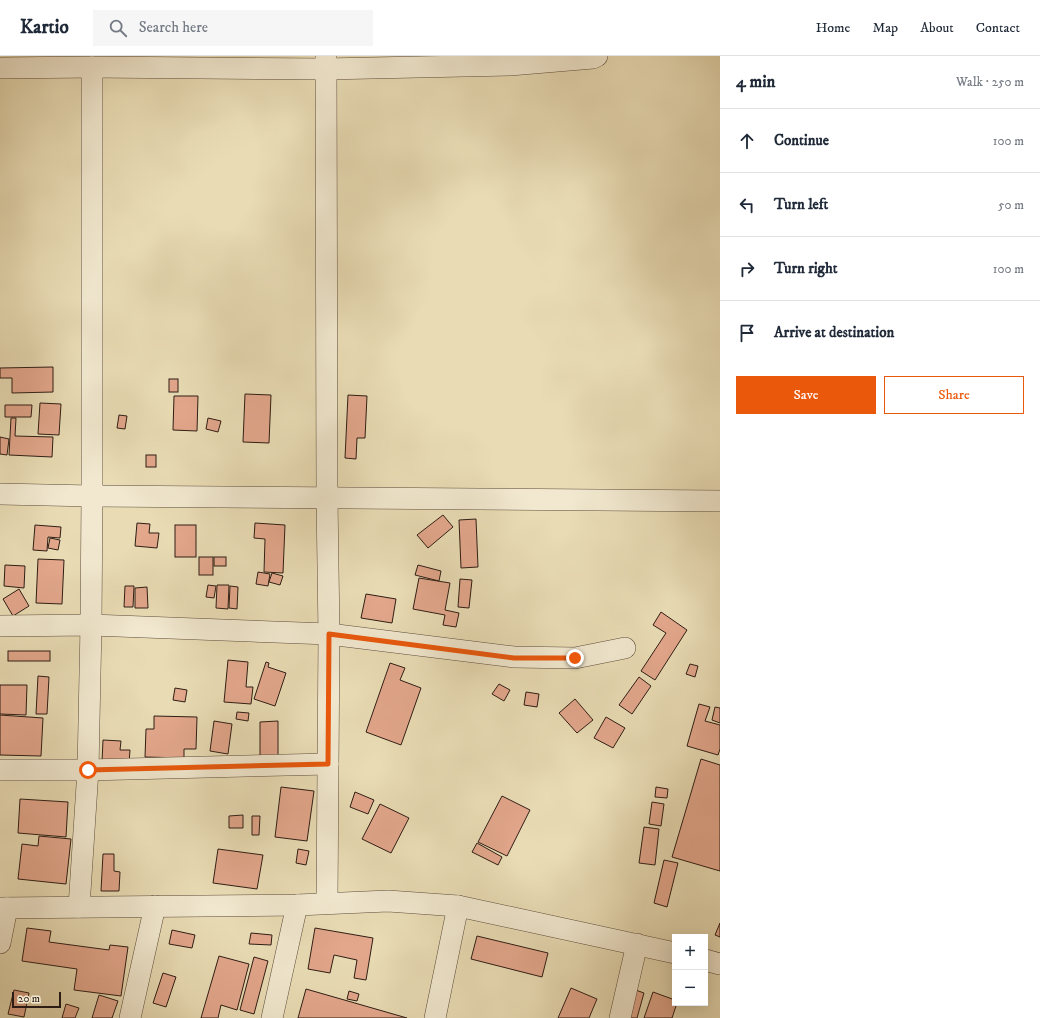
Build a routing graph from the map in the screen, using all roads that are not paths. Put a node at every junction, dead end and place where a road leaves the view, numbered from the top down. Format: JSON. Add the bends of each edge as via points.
{"nodes":[{"id":1,"x":597,"y":56,"type":"edge"},
{"id":2,"x":510,"y":61,"type":"edge"},
{"id":3,"x":54,"y":62,"type":"edge"},
{"id":4,"x":326,"y":62,"type":"edge"},
{"id":5,"x":92,"y":67,"type":"junction"},
{"id":6,"x":0,"y":68,"type":"edge"},
{"id":7,"x":0,"y":494,"type":"edge"},
{"id":8,"x":92,"y":496,"type":"junction"},
{"id":9,"x":328,"y":498,"type":"junction"},
{"id":10,"x":720,"y":501,"type":"edge"},
{"id":11,"x":91,"y":625,"type":"junction"},
{"id":12,"x":0,"y":626,"type":"edge"},
{"id":13,"x":329,"y":634,"type":"junction"},
{"id":14,"x":625,"y":648,"type":"dead end"},
{"id":15,"x":328,"y":764,"type":"junction"},
{"id":16,"x":0,"y":770,"type":"edge"},
{"id":17,"x":88,"y":770,"type":"junction"},
{"id":18,"x":327,"y":903,"type":"junction"},
{"id":19,"x":297,"y":905,"type":"junction"},
{"id":20,"x":155,"y":906,"type":"junction"},
{"id":21,"x":458,"y":906,"type":"junction"},
{"id":22,"x":79,"y":907,"type":"junction"},
{"id":23,"x":4,"y":908,"type":"edge"},
{"id":24,"x":0,"y":943,"type":"edge"},
{"id":25,"x":636,"y":944,"type":"junction"},
{"id":26,"x":672,"y":952,"type":"edge"},
{"id":27,"x":708,"y":961,"type":"edge"},
{"id":28,"x":720,"y":964,"type":"edge"},
{"id":29,"x":130,"y":1018,"type":"edge"},
{"id":30,"x":272,"y":1018,"type":"edge"},
{"id":31,"x":435,"y":1018,"type":"edge"},
{"id":32,"x":620,"y":1018,"type":"edge"}],
"edges":[{"from":1,"to":2,"type":"street"},
{"from":2,"to":4,"type":"street"},
{"from":3,"to":5,"type":"street"},
{"from":3,"to":6,"type":"street"},
{"from":4,"to":5,"type":"street"},
{"from":4,"to":9,"type":"street"},
{"from":5,"to":8,"type":"street"},
{"from":7,"to":8,"type":"street"},
{"from":8,"to":9,"type":"street"},
{"from":8,"to":11,"type":"street"},
{"from":9,"to":10,"type":"street"},
{"from":9,"to":13,"type":"street"},
{"from":11,"to":12,"type":"street"},
{"from":11,"to":13,"type":"street"},
{"from":11,"to":17,"type":"street"},
{"from":13,"to":14,"type":"street","via":[[514,658],[575,658]]},
{"from":13,"to":15,"type":"street"},
{"from":15,"to":17,"type":"street"},
{"from":15,"to":18,"type":"street"},
{"from":16,"to":17,"type":"street"},
{"from":17,"to":22,"type":"street"},
{"from":18,"to":19,"type":"street"},
{"from":18,"to":21,"type":"street","via":[[388,901]]},
{"from":19,"to":20,"type":"street"},
{"from":19,"to":30,"type":"street"},
{"from":20,"to":22,"type":"street"},
{"from":20,"to":29,"type":"street"},
{"from":21,"to":25,"type":"street"},
{"from":21,"to":31,"type":"street"},
{"from":22,"to":23,"type":"street"},
{"from":23,"to":24,"type":"street"},
{"from":25,"to":26,"type":"street"},
{"from":25,"to":32,"type":"street"},
{"from":27,"to":28,"type":"street"}]}
